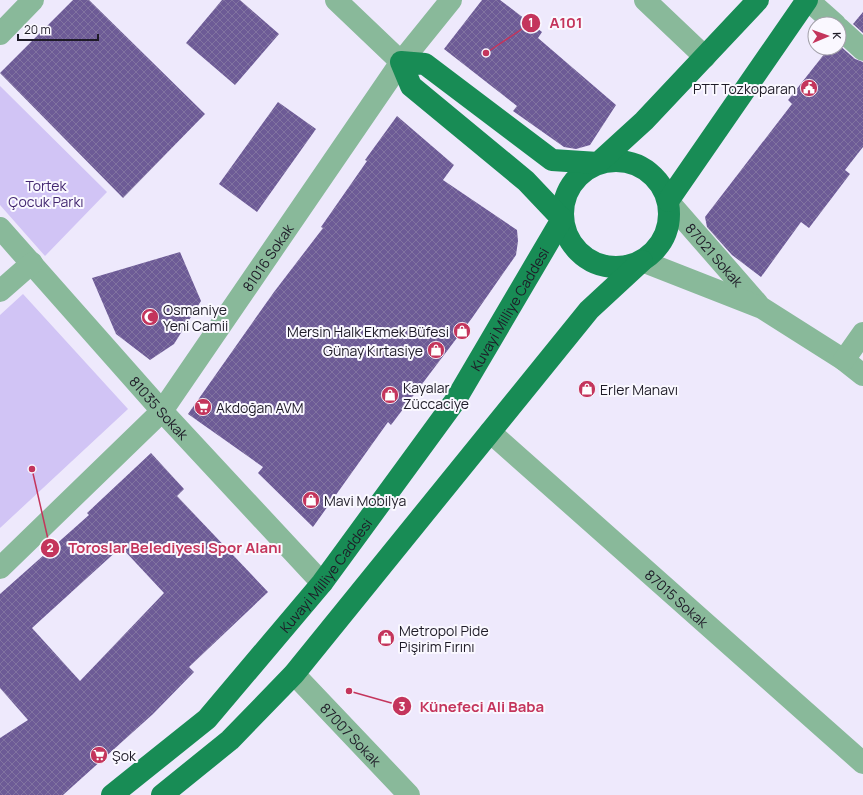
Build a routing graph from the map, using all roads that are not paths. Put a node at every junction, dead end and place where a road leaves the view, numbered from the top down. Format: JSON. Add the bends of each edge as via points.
{"nodes":[{"id":1,"x":33,"y":0,"type":"edge"},
{"id":2,"x":336,"y":0,"type":"edge"},
{"id":3,"x":451,"y":0,"type":"edge"},
{"id":4,"x":646,"y":0,"type":"edge"},
{"id":5,"x":758,"y":0,"type":"edge"},
{"id":6,"x":808,"y":0,"type":"edge"},
{"id":7,"x":826,"y":16,"type":"edge"},
{"id":8,"x":0,"y":34,"type":"edge"},
{"id":9,"x":847,"y":35,"type":"edge"},
{"id":10,"x":863,"y":50,"type":"edge"},
{"id":11,"x":705,"y":57,"type":"junction"},
{"id":12,"x":401,"y":62,"type":"junction"},
{"id":13,"x":598,"y":163,"type":"junction"},
{"id":14,"x":668,"y":201,"type":"junction"},
{"id":15,"x":562,"y":219,"type":"junction"},
{"id":16,"x":0,"y":228,"type":"edge"},
{"id":17,"x":642,"y":261,"type":"junction"},
{"id":18,"x":32,"y":263,"type":"junction"},
{"id":19,"x":0,"y":291,"type":"edge"},
{"id":20,"x":762,"y":308,"type":"junction"},
{"id":21,"x":863,"y":333,"type":"edge"},
{"id":22,"x":844,"y":360,"type":"junction"},
{"id":23,"x":863,"y":375,"type":"edge"},
{"id":24,"x":162,"y":411,"type":"junction"},
{"id":25,"x":490,"y":432,"type":"junction"},
{"id":26,"x":0,"y":568,"type":"edge"},
{"id":27,"x":322,"y":583,"type":"junction"},
{"id":28,"x":294,"y":674,"type":"junction"},
{"id":29,"x":863,"y":764,"type":"edge"},
{"id":30,"x":112,"y":795,"type":"edge"},
{"id":31,"x":162,"y":795,"type":"edge"},
{"id":32,"x":409,"y":795,"type":"edge"}],
"edges":[{"from":1,"to":8,"type":"street"},
{"from":2,"to":12,"type":"street"},
{"from":3,"to":12,"type":"street","name":"81016 Sokak"},
{"from":4,"to":11,"type":"street"},
{"from":5,"to":11,"type":"main road"},
{"from":6,"to":7,"type":"street"},
{"from":6,"to":14,"type":"main road"},
{"from":9,"to":10,"type":"street"},
{"from":11,"to":13,"type":"main road","via":[[644,121]]},
{"from":12,"to":13,"type":"main road","via":[[424,64],[552,160]]},
{"from":12,"to":15,"type":"main road","via":[[411,86],[526,181]]},
{"from":12,"to":24,"type":"street","name":"81016 Sokak"},
{"from":13,"to":14,"type":"main road","via":[[615,160],[633,163],[648,171],[660,184]]},
{"from":13,"to":15,"type":"main road","via":[[582,172],[570,185],[563,201]]},
{"from":14,"to":17,"type":"main road","via":[[669,218],[665,236],[656,250]]},
{"from":14,"to":20,"type":"street","name":"87021 Sokak"},
{"from":15,"to":17,"type":"main road","via":[[567,236],[577,251],[590,262],[607,267],[625,267]]},
{"from":15,"to":27,"type":"main road","name":"Kuvayi Milliye Caddesi","via":[[455,401]]},
{"from":16,"to":18,"type":"street","name":"81035 Sokak"},
{"from":17,"to":20,"type":"street","name":"87021 Sokak"},
{"from":17,"to":25,"type":"main road","via":[[589,310]]},
{"from":18,"to":19,"type":"street"},
{"from":18,"to":24,"type":"street","name":"81035 Sokak"},
{"from":20,"to":22,"type":"street","name":"87021 Sokak"},
{"from":21,"to":22,"type":"street"},
{"from":22,"to":23,"type":"street","name":"87021 Sokak"},
{"from":24,"to":26,"type":"street","name":"81016 Sokak"},
{"from":24,"to":27,"type":"street","name":"81035 Sokak"},
{"from":25,"to":28,"type":"main road"},
{"from":25,"to":29,"type":"street","name":"87015 Sokak"},
{"from":27,"to":30,"type":"main road","name":"Kuvayi Milliye Caddesi","via":[[207,719]]},
{"from":28,"to":31,"type":"main road","via":[[230,740]]},
{"from":28,"to":32,"type":"street","name":"87007 Sokak"}]}
